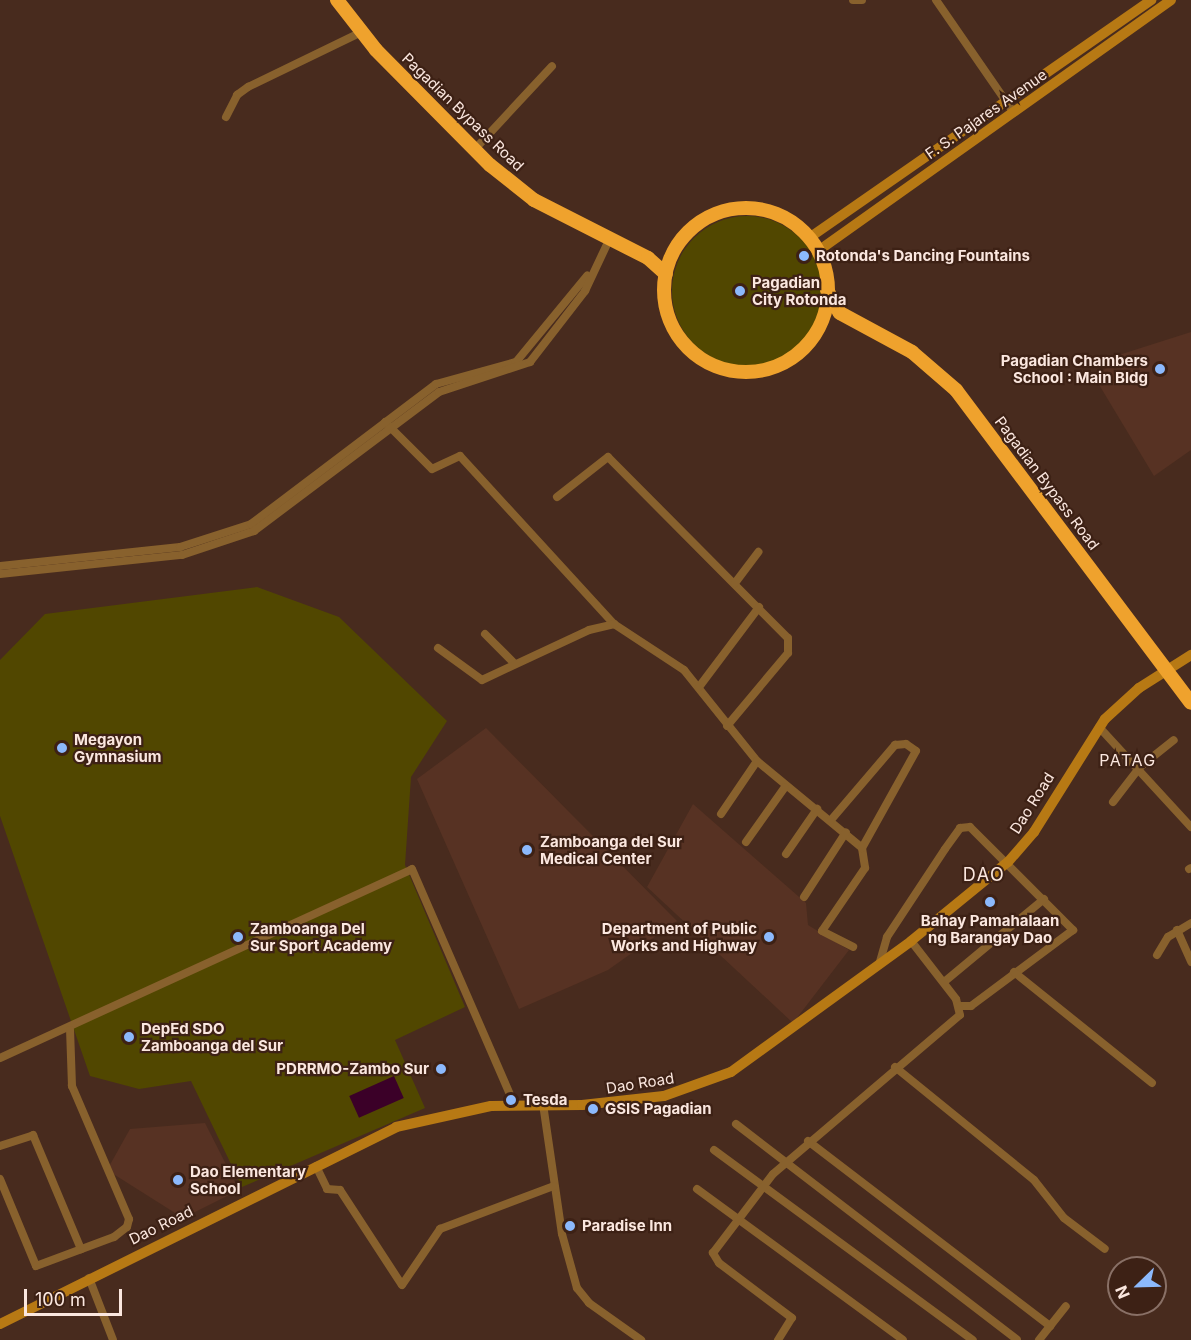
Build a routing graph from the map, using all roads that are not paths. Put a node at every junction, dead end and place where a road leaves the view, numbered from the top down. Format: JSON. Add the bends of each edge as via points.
{"nodes":[{"id":1,"x":337,"y":0,"type":"edge"},
{"id":2,"x":853,"y":0,"type":"edge"},
{"id":3,"x":862,"y":0,"type":"edge"},
{"id":4,"x":936,"y":0,"type":"edge"},
{"id":5,"x":1151,"y":0,"type":"edge"},
{"id":6,"x":1171,"y":0,"type":"edge"},
{"id":7,"x":362,"y":32,"type":"junction"},
{"id":8,"x":1065,"y":62,"type":"junction"},
{"id":9,"x":552,"y":66,"type":"dead end"},
{"id":10,"x":1072,"y":71,"type":"junction"},
{"id":11,"x":1006,"y":103,"type":"junction"},
{"id":12,"x":1014,"y":113,"type":"junction"},
{"id":13,"x":226,"y":117,"type":"dead end"},
{"id":14,"x":475,"y":149,"type":"junction"},
{"id":15,"x":809,"y":238,"type":"junction"},
{"id":16,"x":609,"y":240,"type":"junction"},
{"id":17,"x":818,"y":251,"type":"junction"},
{"id":18,"x":673,"y":252,"type":"junction"},
{"id":19,"x":648,"y":258,"type":"junction"},
{"id":20,"x":666,"y":274,"type":"junction"},
{"id":21,"x":828,"y":291,"type":"junction"},
{"id":22,"x":847,"y":317,"type":"junction"},
{"id":23,"x":821,"y":323,"type":"junction"},
{"id":24,"x":387,"y":425,"type":"junction"},
{"id":25,"x":556,"y":497,"type":"dead end"},
{"id":26,"x":758,"y":552,"type":"dead end"},
{"id":27,"x":0,"y":566,"type":"edge"},
{"id":28,"x":0,"y":574,"type":"edge"},
{"id":29,"x":735,"y":583,"type":"junction"},
{"id":30,"x":759,"y":607,"type":"junction"},
{"id":31,"x":614,"y":624,"type":"junction"},
{"id":32,"x":485,"y":634,"type":"dead end"},
{"id":33,"x":438,"y":648,"type":"dead end"},
{"id":34,"x":1191,"y":655,"type":"edge"},
{"id":35,"x":514,"y":663,"type":"junction"},
{"id":36,"x":1165,"y":671,"type":"junction"},
{"id":37,"x":699,"y":687,"type":"junction"},
{"id":38,"x":1191,"y":703,"type":"edge"},
{"id":39,"x":727,"y":726,"type":"junction"},
{"id":40,"x":1099,"y":727,"type":"junction"},
{"id":41,"x":1174,"y":740,"type":"dead end"},
{"id":42,"x":757,"y":762,"type":"junction"},
{"id":43,"x":1140,"y":767,"type":"junction"},
{"id":44,"x":785,"y":787,"type":"junction"},
{"id":45,"x":1113,"y":802,"type":"dead end"},
{"id":46,"x":817,"y":809,"type":"junction"},
{"id":47,"x":721,"y":814,"type":"dead end"},
{"id":48,"x":831,"y":819,"type":"junction"},
{"id":49,"x":1191,"y":827,"type":"edge"},
{"id":50,"x":846,"y":832,"type":"junction"},
{"id":51,"x":746,"y":842,"type":"dead end"},
{"id":52,"x":862,"y":848,"type":"junction"},
{"id":53,"x":786,"y":854,"type":"dead end"},
{"id":54,"x":1008,"y":862,"type":"junction"},
{"id":55,"x":804,"y":897,"type":"dead end"},
{"id":56,"x":1044,"y":899,"type":"junction"},
{"id":57,"x":1191,"y":923,"type":"edge"},
{"id":58,"x":1177,"y":930,"type":"junction"},
{"id":59,"x":911,"y":941,"type":"junction"},
{"id":60,"x":853,"y":947,"type":"dead end"},
{"id":61,"x":1157,"y":955,"type":"dead end"},
{"id":62,"x":1191,"y":962,"type":"edge"},
{"id":63,"x":879,"y":965,"type":"junction"},
{"id":64,"x":1014,"y":972,"type":"junction"},
{"id":65,"x":944,"y":982,"type":"junction"},
{"id":66,"x":960,"y":1006,"type":"junction"},
{"id":67,"x":70,"y":1030,"type":"junction"},
{"id":68,"x":0,"y":1058,"type":"edge"},
{"id":69,"x":896,"y":1067,"type":"junction"},
{"id":70,"x":1152,"y":1083,"type":"dead end"},
{"id":71,"x":514,"y":1104,"type":"junction"},
{"id":72,"x":543,"y":1104,"type":"junction"},
{"id":73,"x":736,"y":1124,"type":"dead end"},
{"id":74,"x":808,"y":1141,"type":"junction"},
{"id":75,"x":0,"y":1146,"type":"edge"},
{"id":76,"x":714,"y":1150,"type":"dead end"},
{"id":77,"x":786,"y":1162,"type":"junction"},
{"id":78,"x":315,"y":1166,"type":"junction"},
{"id":79,"x":0,"y":1179,"type":"edge"},
{"id":80,"x":763,"y":1184,"type":"junction"},
{"id":81,"x":554,"y":1186,"type":"junction"},
{"id":82,"x":697,"y":1189,"type":"dead end"},
{"id":83,"x":738,"y":1216,"type":"junction"},
{"id":84,"x":81,"y":1249,"type":"junction"},
{"id":85,"x":1105,"y":1249,"type":"dead end"},
{"id":86,"x":88,"y":1278,"type":"junction"},
{"id":87,"x":1066,"y":1306,"type":"dead end"},
{"id":88,"x":0,"y":1324,"type":"edge"},
{"id":89,"x":1050,"y":1326,"type":"junction"},
{"id":90,"x":113,"y":1340,"type":"edge"},
{"id":91,"x":641,"y":1340,"type":"edge"},
{"id":92,"x":778,"y":1340,"type":"edge"},
{"id":93,"x":903,"y":1340,"type":"edge"},
{"id":94,"x":973,"y":1340,"type":"edge"},
{"id":95,"x":1017,"y":1340,"type":"edge"},
{"id":96,"x":1039,"y":1340,"type":"edge"}],
"edges":[{"from":1,"to":7,"type":"highway","name":"Pagadian Bypass Road"},
{"from":2,"to":3,"type":"street"},
{"from":4,"to":11,"type":"street"},
{"from":5,"to":8,"type":"street","name":"F. S. Pajares Avenue"},
{"from":6,"to":10,"type":"street","name":"F. S. Pajares Avenue"},
{"from":7,"to":13,"type":"street","via":[[248,87],[237,95]]},
{"from":7,"to":14,"type":"highway","name":"Pagadian Bypass Road"},
{"from":8,"to":10,"type":"street"},
{"from":8,"to":11,"type":"street","name":"F. S. Pajares Avenue"},
{"from":9,"to":14,"type":"street"},
{"from":10,"to":12,"type":"street","name":"F. S. Pajares Avenue"},
{"from":11,"to":12,"type":"street"},
{"from":11,"to":15,"type":"street","name":"F. S. Pajares Avenue"},
{"from":12,"to":17,"type":"street","name":"F. S. Pajares Avenue"},
{"from":14,"to":16,"type":"highway","name":"Pagadian Bypass Road","via":[[534,200]]},
{"from":15,"to":17,"type":"highway"},
{"from":15,"to":18,"type":"highway","via":[[773,213],[730,209],[702,220]]},
{"from":16,"to":19,"type":"highway","name":"Pagadian Bypass Road"},
{"from":16,"to":24,"type":"street","via":[[587,276],[585,291],[530,362],[439,392]]},
{"from":17,"to":21,"type":"highway"},
{"from":18,"to":19,"type":"highway"},
{"from":18,"to":20,"type":"highway"},
{"from":19,"to":20,"type":"highway","name":"Pagadian Bypass Road"},
{"from":20,"to":23,"type":"highway","via":[[666,307],[679,336],[703,359],[722,368],[754,371],[785,362],[810,341]]},
{"from":21,"to":22,"type":"highway","name":"Pagadian Bypass Road"},
{"from":21,"to":23,"type":"highway"},
{"from":22,"to":23,"type":"highway"},
{"from":22,"to":36,"type":"highway","name":"Pagadian Bypass Road","via":[[912,352],[956,390]]},
{"from":24,"to":27,"type":"street","via":[[295,494],[223,536],[150,552]]},
{"from":24,"to":28,"type":"street","via":[[298,501],[226,543],[151,560]]},
{"from":24,"to":31,"type":"street","via":[[432,469],[460,456]]},
{"from":25,"to":29,"type":"street","via":[[608,457]]},
{"from":26,"to":29,"type":"street"},
{"from":29,"to":30,"type":"street"},
{"from":30,"to":37,"type":"street"},
{"from":30,"to":39,"type":"street","via":[[791,647]]},
{"from":31,"to":35,"type":"street"},
{"from":31,"to":37,"type":"street","via":[[666,656]]},
{"from":32,"to":35,"type":"street"},
{"from":33,"to":35,"type":"street","via":[[478,680]]},
{"from":34,"to":36,"type":"street","name":"Dao Road"},
{"from":36,"to":38,"type":"highway","name":"Pagadian Bypass Road"},
{"from":36,"to":40,"type":"street","name":"Dao Road","via":[[1119,704]]},
{"from":37,"to":39,"type":"street"},
{"from":39,"to":42,"type":"street"},
{"from":40,"to":43,"type":"street"},
{"from":40,"to":54,"type":"street","name":"Dao Road","via":[[1034,832]]},
{"from":41,"to":43,"type":"street"},
{"from":42,"to":44,"type":"street"},
{"from":42,"to":47,"type":"street"},
{"from":43,"to":45,"type":"street"},
{"from":43,"to":49,"type":"street"},
{"from":44,"to":46,"type":"street"},
{"from":44,"to":51,"type":"street"},
{"from":46,"to":48,"type":"street"},
{"from":46,"to":53,"type":"street"},
{"from":48,"to":50,"type":"street"},
{"from":48,"to":52,"type":"street","via":[[895,745],[902,743],[916,751]]},
{"from":50,"to":52,"type":"street"},
{"from":50,"to":55,"type":"street"},
{"from":52,"to":60,"type":"street","via":[[865,868],[822,931]]},
{"from":54,"to":56,"type":"street"},
{"from":54,"to":59,"type":"street","name":"Dao Road"},
{"from":54,"to":63,"type":"street","via":[[977,831],[960,828],[887,938]]},
{"from":56,"to":64,"type":"street","via":[[1072,930]]},
{"from":56,"to":65,"type":"street"},
{"from":57,"to":58,"type":"street"},
{"from":58,"to":61,"type":"street"},
{"from":58,"to":62,"type":"street"},
{"from":59,"to":63,"type":"street","name":"Dao Road"},
{"from":59,"to":65,"type":"street"},
{"from":63,"to":72,"type":"street","name":"Dao Road","via":[[770,1048],[714,1080],[636,1100]]},
{"from":64,"to":66,"type":"street","via":[[970,1006]]},
{"from":64,"to":70,"type":"street"},
{"from":65,"to":66,"type":"street"},
{"from":66,"to":69,"type":"street","via":[[958,1018]]},
{"from":67,"to":68,"type":"street"},
{"from":67,"to":71,"type":"street","via":[[412,869]]},
{"from":67,"to":84,"type":"street","via":[[72,1086],[129,1219],[122,1233]]},
{"from":69,"to":74,"type":"street"},
{"from":69,"to":85,"type":"street","via":[[1034,1180],[1064,1218]]},
{"from":71,"to":72,"type":"street","name":"Dao Road"},
{"from":71,"to":78,"type":"street","name":"Dao Road","via":[[423,1118]]},
{"from":72,"to":81,"type":"street"},
{"from":73,"to":77,"type":"street"},
{"from":74,"to":77,"type":"street"},
{"from":74,"to":89,"type":"street"},
{"from":75,"to":84,"type":"street","via":[[33,1135]]},
{"from":76,"to":80,"type":"street"},
{"from":77,"to":80,"type":"street"},
{"from":77,"to":95,"type":"street"},
{"from":78,"to":81,"type":"street","via":[[327,1189],[340,1190],[402,1285],[440,1230]]},
{"from":78,"to":86,"type":"street","name":"Dao Road"},
{"from":79,"to":84,"type":"street","via":[[36,1266]]},
{"from":80,"to":83,"type":"street"},
{"from":80,"to":94,"type":"street"},
{"from":81,"to":91,"type":"street","via":[[577,1288],[589,1304]]},
{"from":82,"to":83,"type":"street"},
{"from":83,"to":92,"type":"street","via":[[714,1256],[792,1318]]},
{"from":83,"to":93,"type":"street"},
{"from":86,"to":88,"type":"street","name":"Dao Road"},
{"from":86,"to":90,"type":"street"},
{"from":87,"to":89,"type":"street"},
{"from":89,"to":96,"type":"street"}]}
